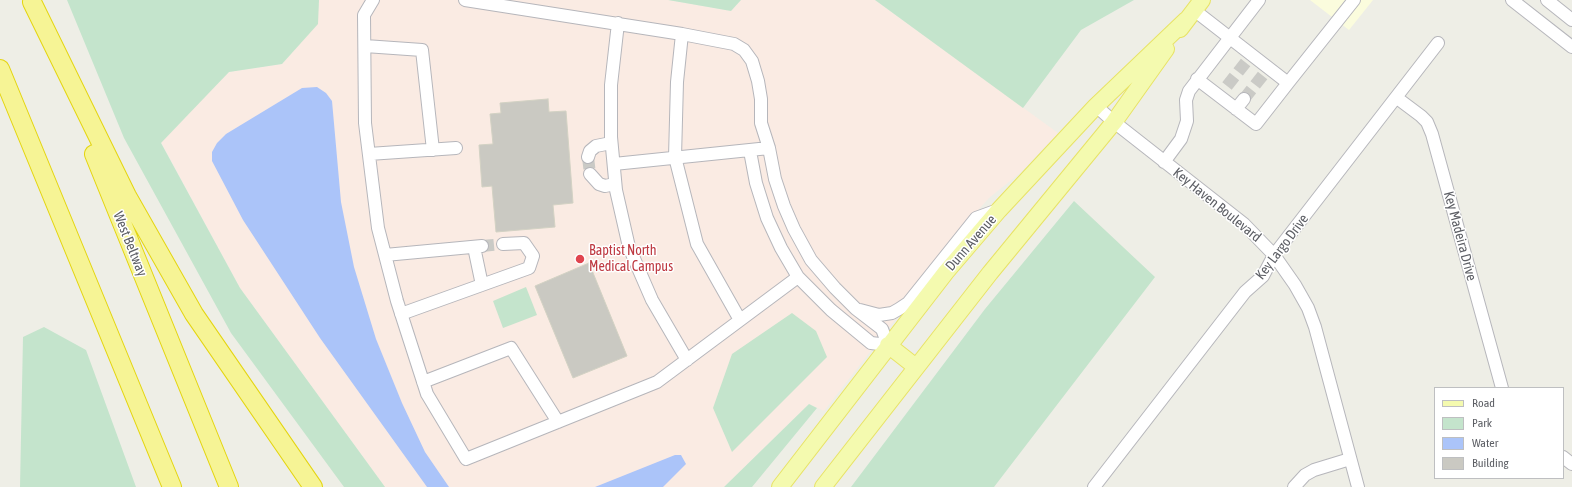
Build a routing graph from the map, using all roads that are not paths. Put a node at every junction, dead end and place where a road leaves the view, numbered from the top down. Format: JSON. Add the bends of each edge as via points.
{"nodes":[{"id":1,"x":373,"y":0,"type":"edge"},
{"id":2,"x":465,"y":0,"type":"edge"},
{"id":3,"x":1259,"y":0,"type":"edge"},
{"id":4,"x":1354,"y":0,"type":"edge"},
{"id":5,"x":1512,"y":0,"type":"edge"},
{"id":6,"x":1546,"y":0,"type":"edge"},
{"id":7,"x":32,"y":1,"type":"edge"},
{"id":8,"x":1194,"y":10,"type":"edge"},
{"id":9,"x":1572,"y":20,"type":"edge"},
{"id":10,"x":618,"y":23,"type":"junction"},
{"id":11,"x":682,"y":34,"type":"junction"},
{"id":12,"x":1230,"y":37,"type":"junction"},
{"id":13,"x":1438,"y":43,"type":"dead end"},
{"id":14,"x":365,"y":46,"type":"junction"},
{"id":15,"x":1572,"y":47,"type":"edge"},
{"id":16,"x":0,"y":69,"type":"edge"},
{"id":17,"x":1197,"y":79,"type":"junction"},
{"id":18,"x":1288,"y":83,"type":"junction"},
{"id":19,"x":1397,"y":98,"type":"junction"},
{"id":20,"x":1244,"y":99,"type":"tunnel mouth"},
{"id":21,"x":1096,"y":106,"type":"junction"},
{"id":22,"x":1236,"y":109,"type":"junction"},
{"id":23,"x":1114,"y":122,"type":"junction"},
{"id":24,"x":611,"y":143,"type":"junction"},
{"id":25,"x":456,"y":148,"type":"dead end"},
{"id":26,"x":769,"y":148,"type":"junction"},
{"id":27,"x":433,"y":150,"type":"junction"},
{"id":28,"x":750,"y":151,"type":"junction"},
{"id":29,"x":368,"y":154,"type":"junction"},
{"id":30,"x":588,"y":157,"type":"dead end"},
{"id":31,"x":675,"y":158,"type":"junction"},
{"id":32,"x":1164,"y":162,"type":"junction"},
{"id":33,"x":614,"y":164,"type":"junction"},
{"id":34,"x":590,"y":174,"type":"dead end"},
{"id":35,"x":615,"y":184,"type":"junction"},
{"id":36,"x":999,"y":210,"type":"junction"},
{"id":37,"x":503,"y":244,"type":"tunnel mouth"},
{"id":38,"x":385,"y":255,"type":"junction"},
{"id":39,"x":1274,"y":255,"type":"junction"},
{"id":40,"x":798,"y":277,"type":"junction"},
{"id":41,"x":482,"y":285,"type":"junction"},
{"id":42,"x":856,"y":309,"type":"junction"},
{"id":43,"x":401,"y":314,"type":"junction"},
{"id":44,"x":740,"y":320,"type":"junction"},
{"id":45,"x":888,"y":345,"type":"junction"},
{"id":46,"x":687,"y":360,"type":"junction"},
{"id":47,"x":916,"y":366,"type":"junction"},
{"id":48,"x":424,"y":382,"type":"junction"},
{"id":49,"x":1502,"y":387,"type":"edge"},
{"id":50,"x":558,"y":422,"type":"junction"},
{"id":51,"x":1564,"y":458,"type":"edge"},
{"id":52,"x":1350,"y":459,"type":"junction"},
{"id":53,"x":1572,"y":464,"type":"edge"},
{"id":54,"x":172,"y":487,"type":"edge"},
{"id":55,"x":230,"y":487,"type":"edge"},
{"id":56,"x":314,"y":487,"type":"edge"},
{"id":57,"x":780,"y":487,"type":"edge"},
{"id":58,"x":823,"y":487,"type":"edge"},
{"id":59,"x":1094,"y":487,"type":"edge"},
{"id":60,"x":1294,"y":487,"type":"edge"},
{"id":61,"x":1358,"y":487,"type":"edge"}],
"edges":[{"from":1,"to":14,"type":"street","via":[[364,15]]},
{"from":2,"to":10,"type":"street"},
{"from":3,"to":12,"type":"street"},
{"from":4,"to":18,"type":"street"},
{"from":5,"to":15,"type":"street"},
{"from":6,"to":9,"type":"street"},
{"from":7,"to":55,"type":"highway","name":"West Beltway"},
{"from":7,"to":56,"type":"highway","via":[[127,196],[194,314]]},
{"from":8,"to":12,"type":"street"},
{"from":8,"to":21,"type":"main road","name":"Dunn Avenue"},
{"from":8,"to":23,"type":"main road"},
{"from":10,"to":11,"type":"street"},
{"from":10,"to":24,"type":"street","via":[[611,84]]},
{"from":11,"to":26,"type":"street","via":[[734,44],[744,50],[752,61],[758,81],[761,123]]},
{"from":11,"to":31,"type":"street","via":[[677,82]]},
{"from":12,"to":17,"type":"street"},
{"from":12,"to":18,"type":"street","via":[[1249,59],[1265,72]]},
{"from":13,"to":19,"type":"street","name":"Key Largo Drive"},
{"from":14,"to":27,"type":"street","via":[[422,50]]},
{"from":14,"to":29,"type":"street","via":[[365,123]]},
{"from":16,"to":54,"type":"highway"},
{"from":17,"to":22,"type":"street","via":[[1224,91]]},
{"from":17,"to":32,"type":"street","via":[[1186,100],[1187,121],[1181,140]]},
{"from":18,"to":22,"type":"street","via":[[1256,124]]},
{"from":19,"to":39,"type":"street","name":"Key Largo Drive"},
{"from":19,"to":49,"type":"street","name":"Key Madeira Drive","via":[[1427,122],[1432,134]]},
{"from":20,"to":22,"type":"street"},
{"from":21,"to":23,"type":"street","name":"Key Haven Boulevard"},
{"from":21,"to":36,"type":"main road","name":"Dunn Avenue"},
{"from":23,"to":32,"type":"street","name":"Key Haven Boulevard"},
{"from":23,"to":47,"type":"main road"},
{"from":24,"to":30,"type":"street","via":[[596,146]]},
{"from":24,"to":33,"type":"street"},
{"from":25,"to":27,"type":"street"},
{"from":26,"to":28,"type":"street"},
{"from":26,"to":42,"type":"street","via":[[775,179],[794,229],[811,260]]},
{"from":27,"to":29,"type":"street"},
{"from":28,"to":31,"type":"street"},
{"from":28,"to":40,"type":"street","via":[[756,183],[767,218]]},
{"from":29,"to":38,"type":"street","via":[[378,228]]},
{"from":31,"to":33,"type":"street"},
{"from":31,"to":44,"type":"street","via":[[697,244]]},
{"from":32,"to":39,"type":"street","name":"Key Haven Boulevard","via":[[1244,224]]},
{"from":33,"to":35,"type":"street"},
{"from":34,"to":35,"type":"street","via":[[599,184]]},
{"from":35,"to":46,"type":"street","via":[[629,247],[652,300]]},
{"from":36,"to":42,"type":"street","via":[[976,218],[908,302],[899,309],[879,315]]},
{"from":36,"to":45,"type":"main road","name":"Dunn Avenue"},
{"from":37,"to":41,"type":"street","via":[[524,243],[533,256],[529,268]]},
{"from":38,"to":41,"type":"street","via":[[478,247]]},
{"from":38,"to":43,"type":"street"},
{"from":39,"to":52,"type":"street","name":"Key Haven Boulevard","via":[[1308,308]]},
{"from":39,"to":59,"type":"street","name":"Key Largo Drive","via":[[1263,276],[1245,292]]},
{"from":40,"to":44,"type":"street"},
{"from":40,"to":45,"type":"street","via":[[831,310],[871,343]]},
{"from":41,"to":43,"type":"street"},
{"from":42,"to":45,"type":"street","via":[[882,329]]},
{"from":43,"to":48,"type":"street"},
{"from":44,"to":46,"type":"street"},
{"from":45,"to":47,"type":"main road"},
{"from":45,"to":57,"type":"main road","name":"Dunn Avenue"},
{"from":46,"to":50,"type":"street","via":[[657,382]]},
{"from":47,"to":58,"type":"main road"},
{"from":48,"to":50,"type":"street","via":[[510,348]]},
{"from":48,"to":50,"type":"street","via":[[427,394],[466,459]]},
{"from":51,"to":53,"type":"street"},
{"from":52,"to":60,"type":"street","via":[[1314,470],[1305,475]]},
{"from":52,"to":61,"type":"street","name":"Key Haven Boulevard"}]}
